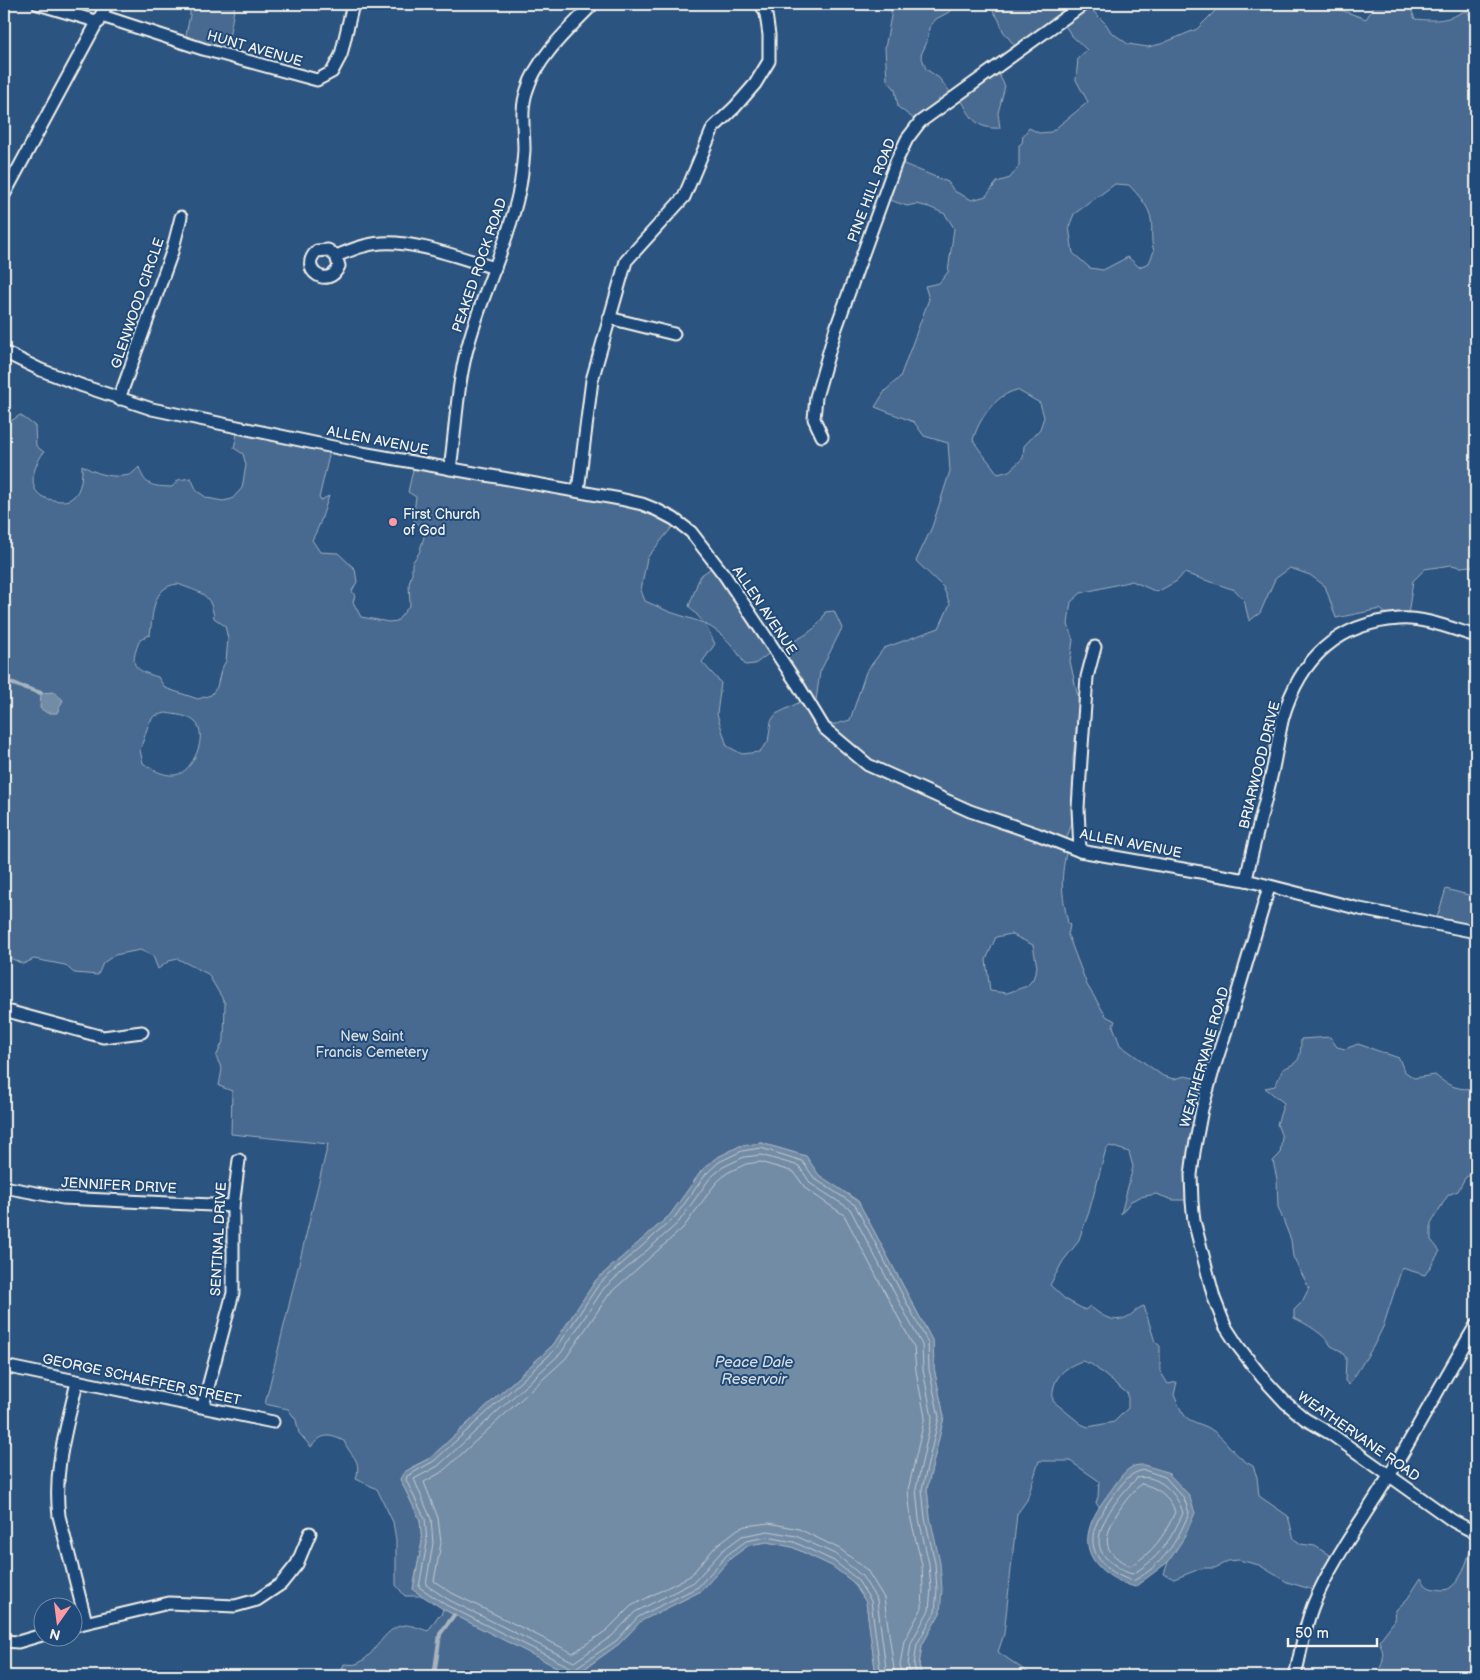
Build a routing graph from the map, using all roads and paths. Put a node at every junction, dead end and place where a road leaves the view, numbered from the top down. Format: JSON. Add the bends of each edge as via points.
{"nodes":[{"id":1,"x":38,"y":4,"type":"edge"},
{"id":2,"x":107,"y":4,"type":"edge"},
{"id":3,"x":353,"y":4,"type":"edge"},
{"id":4,"x":593,"y":4,"type":"edge"},
{"id":5,"x":761,"y":4,"type":"edge"},
{"id":6,"x":1084,"y":4,"type":"edge"},
{"id":7,"x":100,"y":19,"type":"junction"},
{"id":8,"x":4,"y":195,"type":"edge"},
{"id":9,"x":181,"y":217,"type":"dead end"},
{"id":10,"x":336,"y":256,"type":"dead end"},
{"id":11,"x":495,"y":268,"type":"junction"},
{"id":12,"x":609,"y":318,"type":"junction"},
{"id":13,"x":674,"y":334,"type":"dead end"},
{"id":14,"x":4,"y":352,"type":"edge"},
{"id":15,"x":119,"y":398,"type":"junction"},
{"id":16,"x":822,"y":436,"type":"dead end"},
{"id":17,"x":450,"y":469,"type":"junction"},
{"id":18,"x":578,"y":491,"type":"junction"},
{"id":19,"x":1476,"y":636,"type":"edge"},
{"id":20,"x":1095,"y":647,"type":"dead end"},
{"id":21,"x":1080,"y":851,"type":"junction"},
{"id":22,"x":1246,"y":880,"type":"junction"},
{"id":23,"x":1269,"y":887,"type":"junction"},
{"id":24,"x":1476,"y":932,"type":"edge"},
{"id":25,"x":4,"y":1012,"type":"edge"},
{"id":26,"x":142,"y":1032,"type":"dead end"},
{"id":27,"x":239,"y":1160,"type":"dead end"},
{"id":28,"x":4,"y":1187,"type":"edge"},
{"id":29,"x":233,"y":1206,"type":"junction"},
{"id":30,"x":1476,"y":1325,"type":"edge"},
{"id":31,"x":4,"y":1366,"type":"edge"},
{"id":32,"x":77,"y":1382,"type":"junction"},
{"id":33,"x":203,"y":1406,"type":"junction"},
{"id":34,"x":273,"y":1422,"type":"dead end"},
{"id":35,"x":1389,"y":1476,"type":"junction"},
{"id":36,"x":310,"y":1533,"type":"dead end"},
{"id":37,"x":1476,"y":1533,"type":"edge"},
{"id":38,"x":86,"y":1622,"type":"junction"},
{"id":39,"x":82,"y":1623,"type":"edge"},
{"id":40,"x":32,"y":1638,"type":"edge"},
{"id":41,"x":4,"y":1641,"type":"edge"},
{"id":42,"x":1295,"y":1676,"type":"edge"}],
"edges":[{"from":1,"to":7,"type":"street","name":"HUNT AVENUE"},
{"from":2,"to":7,"type":"street"},
{"from":3,"to":7,"type":"street","name":"HUNT AVENUE","via":[[341,55],[332,72],[317,80]]},
{"from":4,"to":11,"type":"street","name":"PEAKED ROCK ROAD","via":[[557,42],[536,70],[527,89],[523,110],[522,175]]},
{"from":5,"to":12,"type":"street","via":[[769,35],[769,61],[740,102],[713,128],[684,197],[626,261]]},
{"from":6,"to":16,"type":"street","name":"PINE HILL ROAD","via":[[920,122],[907,138],[835,331],[816,397],[814,419]]},
{"from":7,"to":8,"type":"street"},
{"from":9,"to":15,"type":"street","name":"GLENWOOD CIRCLE","via":[[172,252]]},
{"from":10,"to":11,"type":"street","via":[[357,247],[382,243],[407,245]]},
{"from":11,"to":17,"type":"street","name":"PEAKED ROCK ROAD","via":[[463,364]]},
{"from":12,"to":13,"type":"street"},
{"from":12,"to":18,"type":"street","via":[[592,380]]},
{"from":14,"to":15,"type":"street","name":"ALLEN AVENUE","via":[[41,370]]},
{"from":15,"to":17,"type":"street","name":"ALLEN AVENUE","via":[[152,409]]},
{"from":17,"to":18,"type":"street","name":"ALLEN AVENUE"},
{"from":18,"to":21,"type":"street","name":"ALLEN AVENUE","via":[[642,504],[674,519],[690,532],[725,576],[824,728],[868,765],[970,811]]},
{"from":19,"to":22,"type":"street","name":"BRIARWOOD DRIVE","via":[[1400,618],[1352,628],[1326,645],[1301,674],[1283,717]]},
{"from":20,"to":21,"type":"street","via":[[1087,677],[1078,808]]},
{"from":21,"to":22,"type":"street","name":"ALLEN AVENUE"},
{"from":22,"to":23,"type":"street","name":"ALLEN AVENUE"},
{"from":23,"to":24,"type":"street","name":"ALLEN AVENUE"},
{"from":23,"to":35,"type":"street","name":"WEATHERVANE ROAD","via":[[1202,1109],[1191,1175],[1194,1221],[1214,1298],[1225,1326],[1238,1346],[1293,1410]]},
{"from":25,"to":26,"type":"street","via":[[104,1036]]},
{"from":27,"to":29,"type":"street","name":"SENTINAL DRIVE"},
{"from":28,"to":29,"type":"street","name":"JENNIFER DRIVE","via":[[63,1198]]},
{"from":29,"to":33,"type":"street","name":"SENTINAL DRIVE","via":[[233,1293]]},
{"from":30,"to":35,"type":"street"},
{"from":31,"to":32,"type":"street","name":"GEORGE SCHAEFFER STREET"},
{"from":32,"to":33,"type":"street","name":"GEORGE SCHAEFFER STREET"},
{"from":32,"to":38,"type":"street","via":[[58,1467],[57,1500]]},
{"from":33,"to":34,"type":"street","name":"GEORGE SCHAEFFER STREET"},
{"from":35,"to":37,"type":"street","name":"WEATHERVANE ROAD","via":[[1453,1521]]},
{"from":35,"to":42,"type":"street","via":[[1328,1574],[1314,1603]]},
{"from":36,"to":38,"type":"street","via":[[297,1564],[281,1584],[258,1600],[235,1606],[169,1603]]},
{"from":38,"to":39,"type":"street"},
{"from":40,"to":41,"type":"street","via":[[18,1642]]}]}
